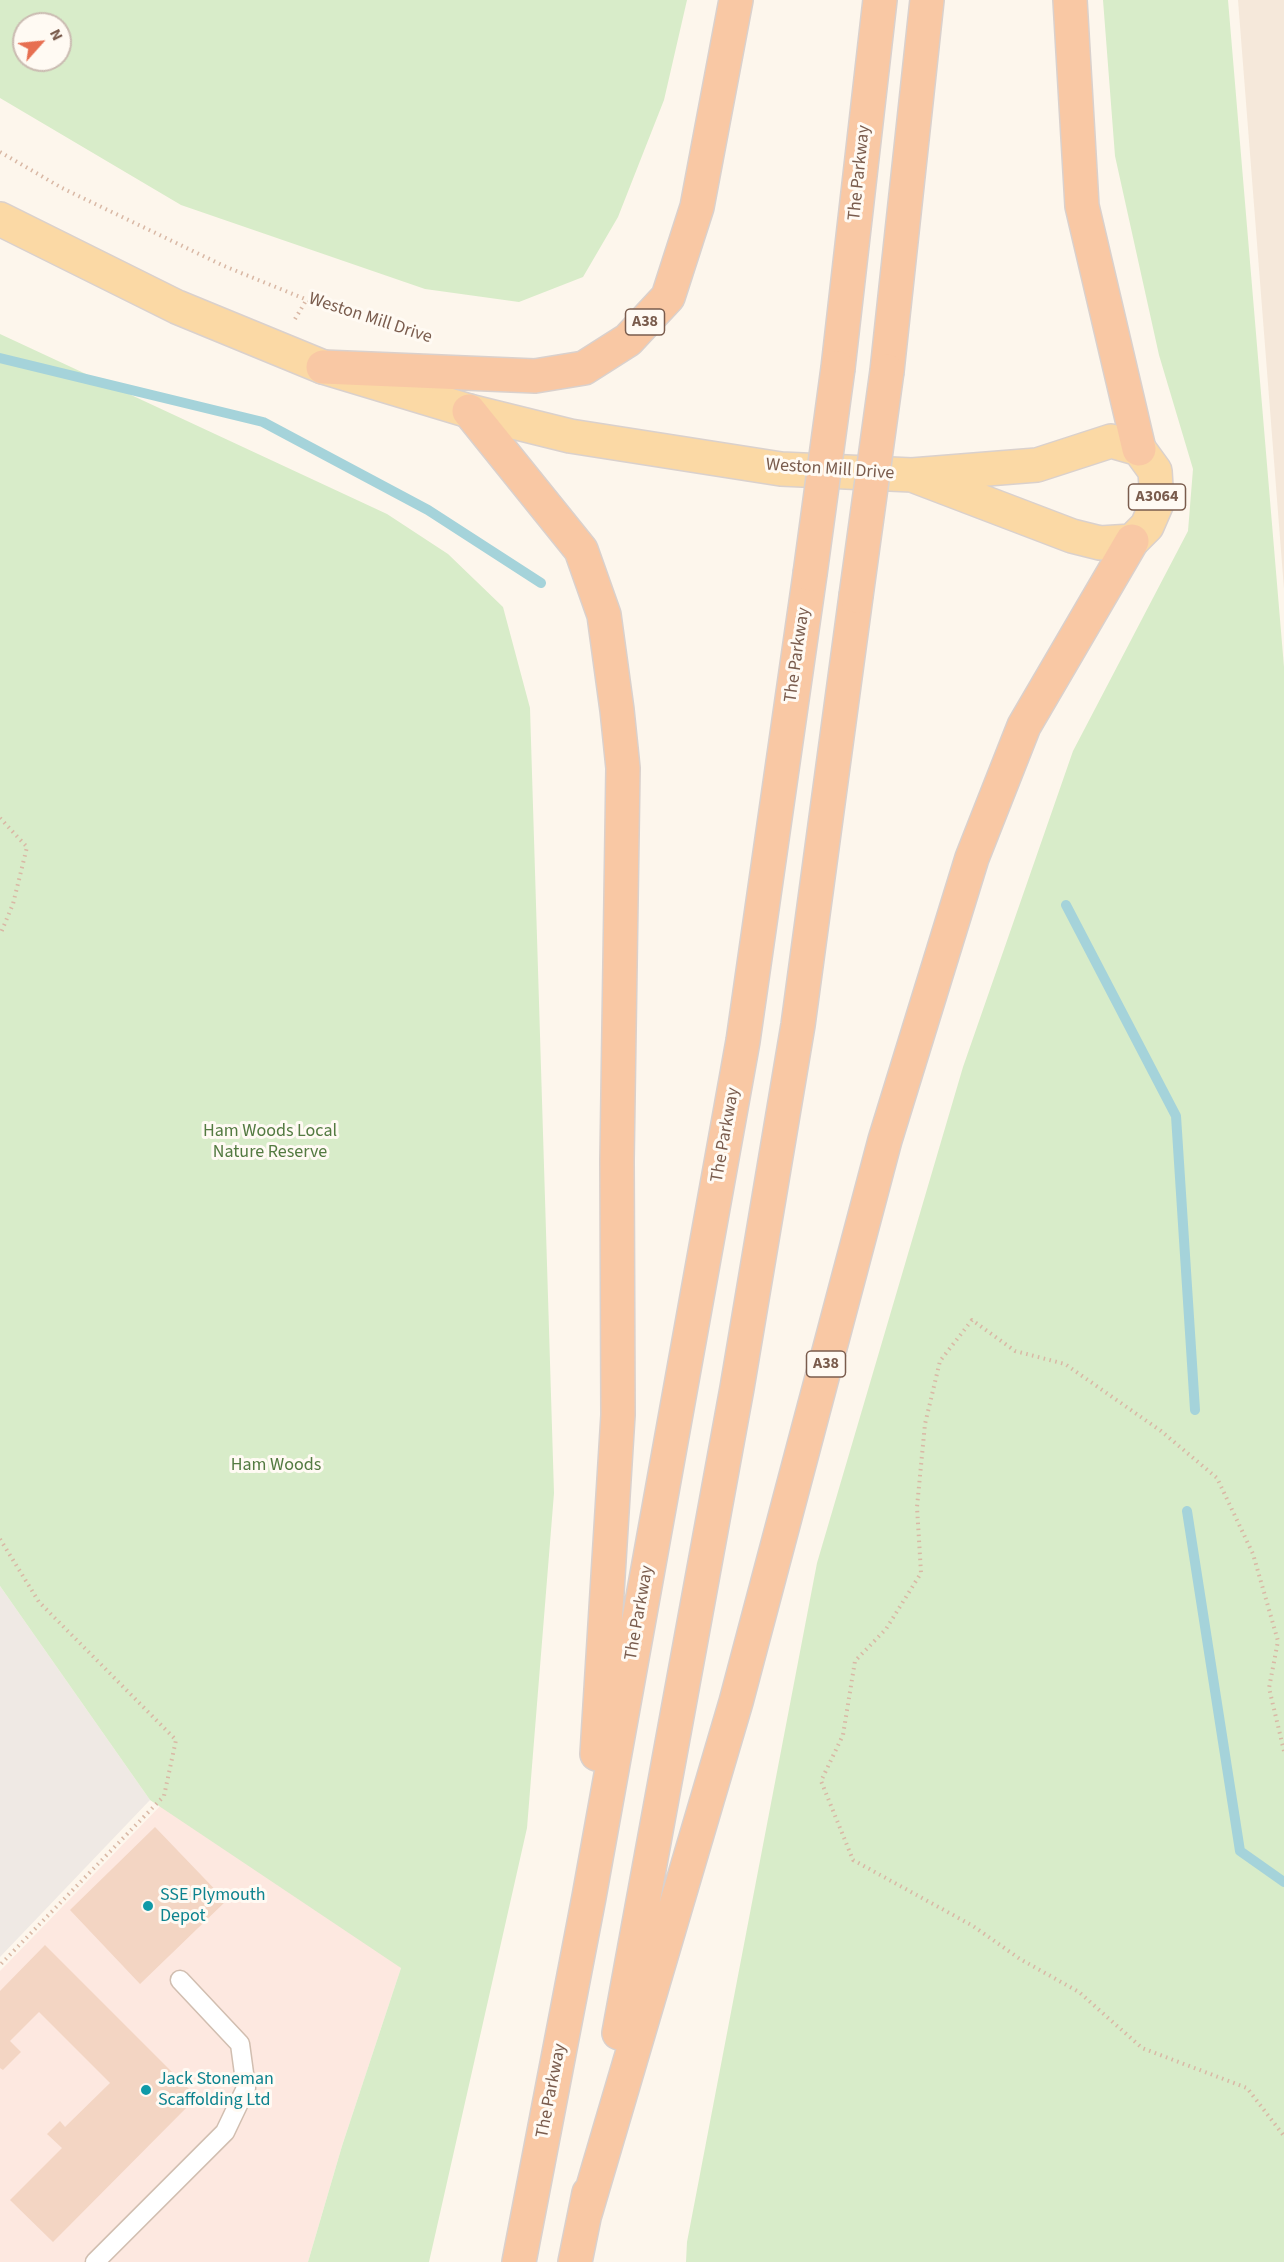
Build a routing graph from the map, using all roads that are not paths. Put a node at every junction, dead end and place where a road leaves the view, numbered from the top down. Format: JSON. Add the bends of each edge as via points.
{"nodes":[{"id":1,"x":736,"y":0,"type":"edge"},
{"id":2,"x":880,"y":0,"type":"edge"},
{"id":3,"x":927,"y":0,"type":"edge"},
{"id":4,"x":1070,"y":0,"type":"edge"},
{"id":5,"x":0,"y":219,"type":"edge"},
{"id":6,"x":323,"y":367,"type":"junction"},
{"id":7,"x":469,"y":411,"type":"junction"},
{"id":8,"x":1139,"y":449,"type":"junction"},
{"id":9,"x":912,"y":475,"type":"junction"},
{"id":10,"x":1132,"y":542,"type":"junction"},
{"id":11,"x":589,"y":1897,"type":"junction"},
{"id":12,"x":180,"y":1980,"type":"dead end"},
{"id":13,"x":585,"y":2214,"type":"junction"},
{"id":14,"x":95,"y":2262,"type":"edge"},
{"id":15,"x":519,"y":2262,"type":"edge"},
{"id":16,"x":575,"y":2262,"type":"edge"}],
"edges":[{"from":1,"to":6,"type":"highway","number":"A38","via":[[697,207],[668,297],[628,340],[584,368],[535,376]]},
{"from":2,"to":11,"type":"highway","name":"The Parkway","bridge":true,"via":[[838,368],[743,1041]]},
{"from":3,"to":13,"type":"highway","number":"A38","bridge":true,"via":[[887,372],[798,1025],[737,1388]]},
{"from":4,"to":8,"type":"highway","via":[[1082,206]]},
{"from":5,"to":6,"type":"main road","name":"Weston Mill Drive","via":[[177,307]]},
{"from":6,"to":7,"type":"main road","name":"Weston Mill Drive"},
{"from":7,"to":9,"type":"main road","name":"Weston Mill Drive","via":[[570,436],[781,469]]},
{"from":7,"to":11,"type":"highway","via":[[582,550],[604,615],[623,768],[616,1160],[618,1414]]},
{"from":8,"to":9,"type":"main road","via":[[1111,441],[1037,465]]},
{"from":8,"to":10,"type":"main road","number":"A3064","via":[[1155,471],[1157,503],[1147,526]]},
{"from":9,"to":10,"type":"main road","via":[[1072,536],[1100,543]]},
{"from":10,"to":13,"type":"highway","number":"A38","via":[[1024,726],[972,858],[885,1140],[736,1702]]},
{"from":11,"to":15,"type":"highway","name":"The Parkway"},
{"from":12,"to":14,"type":"lane","via":[[240,2044],[246,2088],[225,2132]]},
{"from":13,"to":16,"type":"highway","number":"A38"}]}
